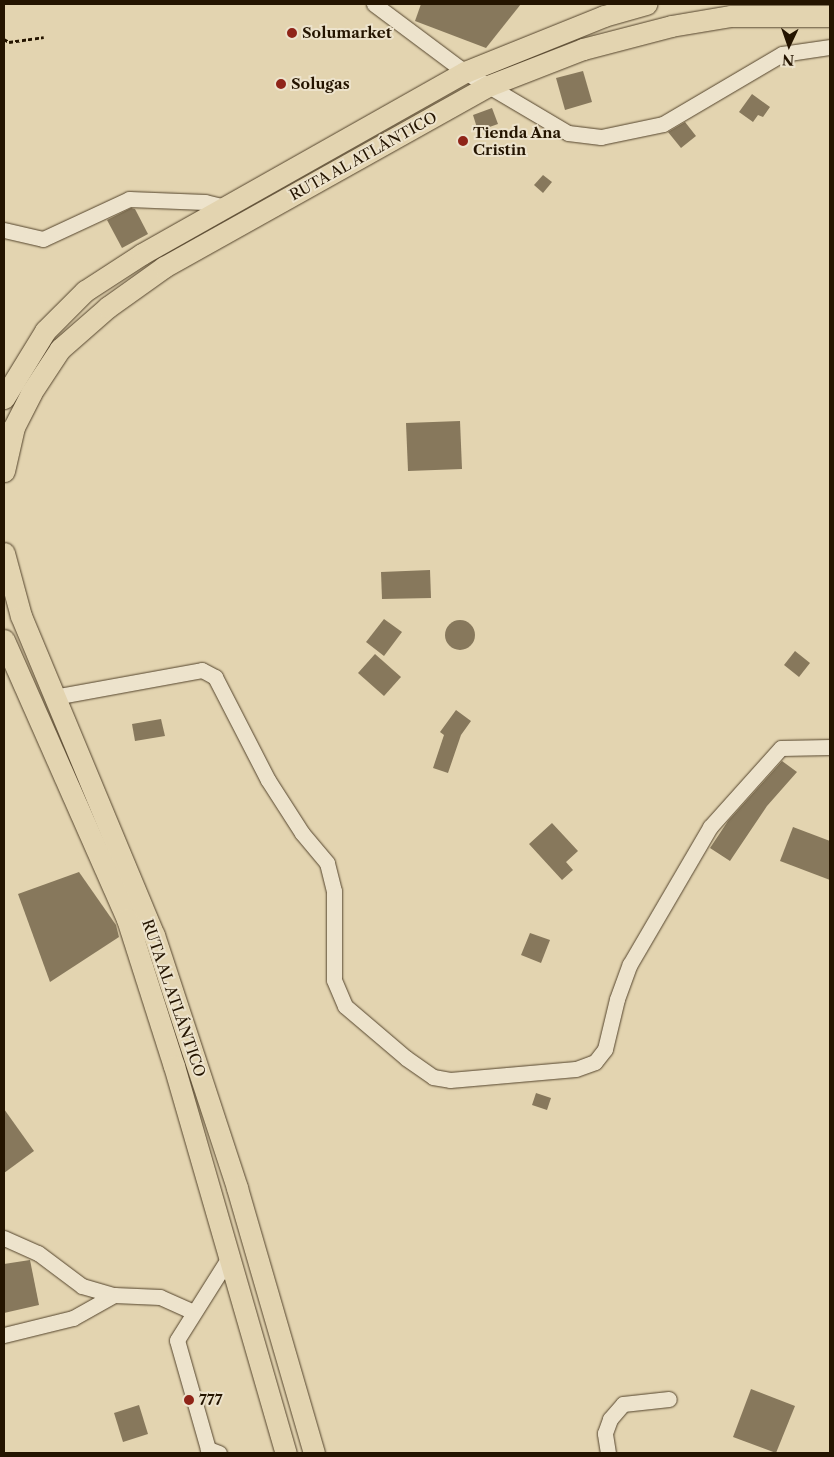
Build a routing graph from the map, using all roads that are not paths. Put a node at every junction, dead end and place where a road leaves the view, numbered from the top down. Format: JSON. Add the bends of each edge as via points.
{"nodes":[{"id":1,"x":374,"y":4,"type":"edge"},
{"id":2,"x":646,"y":4,"type":"edge"},
{"id":3,"x":610,"y":10,"type":"edge"},
{"id":4,"x":830,"y":16,"type":"edge"},
{"id":5,"x":830,"y":47,"type":"edge"},
{"id":6,"x":465,"y":72,"type":"junction"},
{"id":7,"x":488,"y":86,"type":"junction"},
{"id":8,"x":225,"y":207,"type":"junction"},
{"id":9,"x":4,"y":230,"type":"edge"},
{"id":10,"x":4,"y":398,"type":"edge"},
{"id":11,"x":4,"y":471,"type":"edge"},
{"id":12,"x":4,"y":553,"type":"edge"},
{"id":13,"x":4,"y":640,"type":"edge"},
{"id":14,"x":54,"y":696,"type":"junction"},
{"id":15,"x":830,"y":746,"type":"edge"},
{"id":16,"x":4,"y":1238,"type":"edge"},
{"id":17,"x":228,"y":1259,"type":"junction"},
{"id":18,"x":114,"y":1295,"type":"junction"},
{"id":19,"x":194,"y":1312,"type":"junction"},
{"id":20,"x":278,"y":1324,"type":"junction"},
{"id":21,"x":4,"y":1335,"type":"edge"},
{"id":22,"x":266,"y":1379,"type":"junction"},
{"id":23,"x":669,"y":1399,"type":"dead end"},
{"id":24,"x":219,"y":1453,"type":"edge"},
{"id":25,"x":286,"y":1453,"type":"edge"},
{"id":26,"x":298,"y":1453,"type":"edge"},
{"id":27,"x":314,"y":1453,"type":"edge"},
{"id":28,"x":608,"y":1453,"type":"edge"}],
"edges":[{"from":1,"to":6,"type":"street"},
{"from":2,"to":3,"type":"highway","name":"RUTA AL ATLÁNTICO"},
{"from":3,"to":6,"type":"highway","name":"RUTA AL ATLÁNTICO"},
{"from":4,"to":7,"type":"highway","name":"RUTA AL ATLÁNTICO","via":[[730,16],[671,26],[583,49]]},
{"from":5,"to":7,"type":"street","via":[[782,54],[663,124],[601,137],[568,133]]},
{"from":6,"to":7,"type":"street"},
{"from":6,"to":8,"type":"highway","name":"RUTA AL ATLÁNTICO"},
{"from":7,"to":11,"type":"highway","name":"RUTA AL ATLÁNTICO","via":[[164,267],[108,307],[60,349],[31,393],[14,427]]},
{"from":8,"to":9,"type":"street","via":[[205,202],[129,199],[43,239]]},
{"from":8,"to":10,"type":"highway","name":"RUTA AL ATLÁNTICO","via":[[86,291],[45,331]]},
{"from":12,"to":14,"type":"highway","name":"RUTA AL ATLÁNTICO","via":[[21,616]]},
{"from":13,"to":17,"type":"highway","name":"RUTA AL ATLÁNTICO","via":[[127,919],[174,1066]]},
{"from":14,"to":15,"type":"street","via":[[202,670],[215,677],[268,780],[302,833],[327,863],[334,891],[334,980],[345,1006],[406,1058],[433,1077],[450,1080],[576,1069],[595,1062],[605,1050],[617,999],[630,964],[710,827],[781,748]]},
{"from":14,"to":20,"type":"highway","name":"RUTA AL ATLÁNTICO","via":[[154,935]]},
{"from":16,"to":18,"type":"street","via":[[38,1253],[82,1286]]},
{"from":17,"to":19,"type":"street"},
{"from":17,"to":20,"type":"highway","via":[[236,1240],[242,1240],[262,1305]]},
{"from":17,"to":22,"type":"highway","name":"RUTA AL ATLÁNTICO"},
{"from":18,"to":19,"type":"street","via":[[160,1298]]},
{"from":18,"to":21,"type":"street","via":[[73,1318]]},
{"from":19,"to":24,"type":"street","via":[[176,1340],[208,1449]]},
{"from":20,"to":27,"type":"highway","name":"RUTA AL ATLÁNTICO"},
{"from":22,"to":25,"type":"highway","name":"RUTA AL ATLÁNTICO"},
{"from":22,"to":26,"type":"highway","via":[[280,1403]]},
{"from":23,"to":28,"type":"street","via":[[623,1404],[610,1419],[605,1433]]}]}
